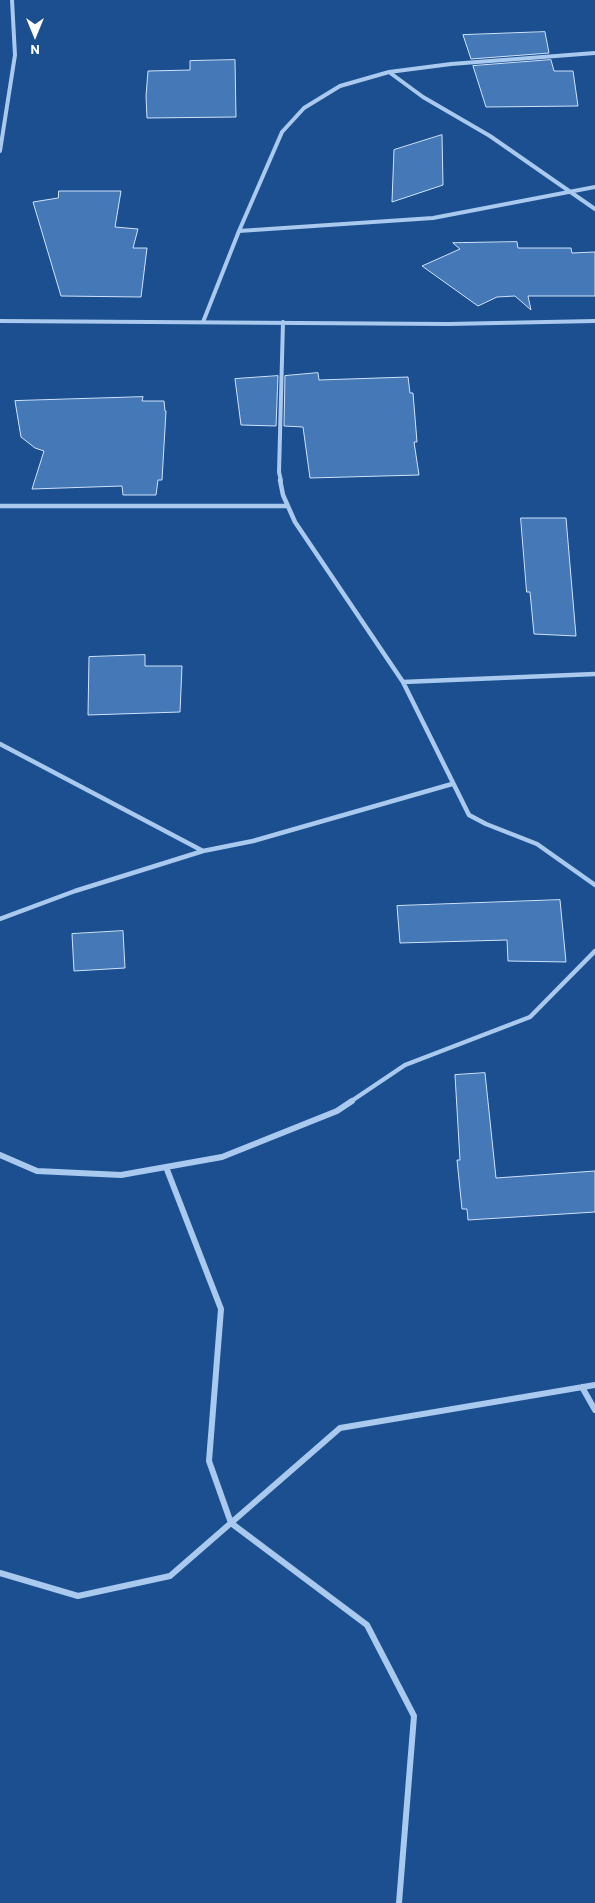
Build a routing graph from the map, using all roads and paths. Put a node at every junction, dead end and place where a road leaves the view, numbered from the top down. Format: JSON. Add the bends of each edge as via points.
{"nodes":[{"id":1,"x":12,"y":0,"type":"edge"},
{"id":2,"x":595,"y":53,"type":"edge"},
{"id":3,"x":389,"y":72,"type":"junction"},
{"id":4,"x":0,"y":151,"type":"edge"},
{"id":5,"x":595,"y":188,"type":"edge"},
{"id":6,"x":571,"y":192,"type":"junction"},
{"id":7,"x":595,"y":209,"type":"edge"},
{"id":8,"x":239,"y":231,"type":"junction"},
{"id":9,"x":0,"y":321,"type":"edge"},
{"id":10,"x":595,"y":321,"type":"edge"},
{"id":11,"x":203,"y":322,"type":"junction"},
{"id":12,"x":283,"y":322,"type":"junction"},
{"id":13,"x":0,"y":506,"type":"edge"},
{"id":14,"x":288,"y":506,"type":"junction"},
{"id":15,"x":595,"y":674,"type":"edge"},
{"id":16,"x":403,"y":682,"type":"junction"},
{"id":17,"x":0,"y":744,"type":"edge"},
{"id":18,"x":452,"y":784,"type":"junction"},
{"id":19,"x":203,"y":851,"type":"junction"},
{"id":20,"x":595,"y":885,"type":"edge"},
{"id":21,"x":0,"y":919,"type":"edge"},
{"id":22,"x":595,"y":951,"type":"edge"},
{"id":23,"x":0,"y":1155,"type":"edge"},
{"id":24,"x":166,"y":1167,"type":"junction"},
{"id":25,"x":595,"y":1385,"type":"edge"},
{"id":26,"x":582,"y":1387,"type":"junction"},
{"id":27,"x":595,"y":1410,"type":"edge"},
{"id":28,"x":231,"y":1522,"type":"junction"},
{"id":29,"x":0,"y":1573,"type":"edge"},
{"id":30,"x":399,"y":1903,"type":"edge"}],
"edges":[{"from":1,"to":4,"type":"street","via":[[15,55]]},
{"from":2,"to":3,"type":"street"},
{"from":3,"to":6,"type":"street"},
{"from":3,"to":8,"type":"street","via":[[340,86],[304,108],[282,132]]},
{"from":5,"to":6,"type":"street"},
{"from":6,"to":7,"type":"street"},
{"from":6,"to":8,"type":"street","via":[[433,218]]},
{"from":8,"to":11,"type":"street"},
{"from":9,"to":11,"type":"street"},
{"from":10,"to":12,"type":"street","via":[[448,324]]},
{"from":11,"to":12,"type":"street"},
{"from":12,"to":14,"type":"street","via":[[279,472]]},
{"from":13,"to":14,"type":"street"},
{"from":14,"to":16,"type":"street","via":[[295,522]]},
{"from":15,"to":16,"type":"street"},
{"from":16,"to":18,"type":"street"},
{"from":17,"to":19,"type":"street"},
{"from":18,"to":19,"type":"street","via":[[254,841]]},
{"from":18,"to":20,"type":"street","via":[[468,815],[536,844]]},
{"from":19,"to":21,"type":"street","via":[[75,891]]},
{"from":22,"to":24,"type":"street","via":[[530,1017],[405,1065],[338,1111],[222,1157]]},
{"from":23,"to":24,"type":"street","via":[[37,1171],[120,1175]]},
{"from":24,"to":28,"type":"street","via":[[221,1309],[209,1461]]},
{"from":25,"to":26,"type":"street"},
{"from":26,"to":27,"type":"street"},
{"from":26,"to":28,"type":"street","via":[[340,1428]]},
{"from":28,"to":29,"type":"street","via":[[170,1576],[161,1578],[78,1596]]},
{"from":28,"to":30,"type":"street","via":[[367,1625],[414,1716]]}]}
